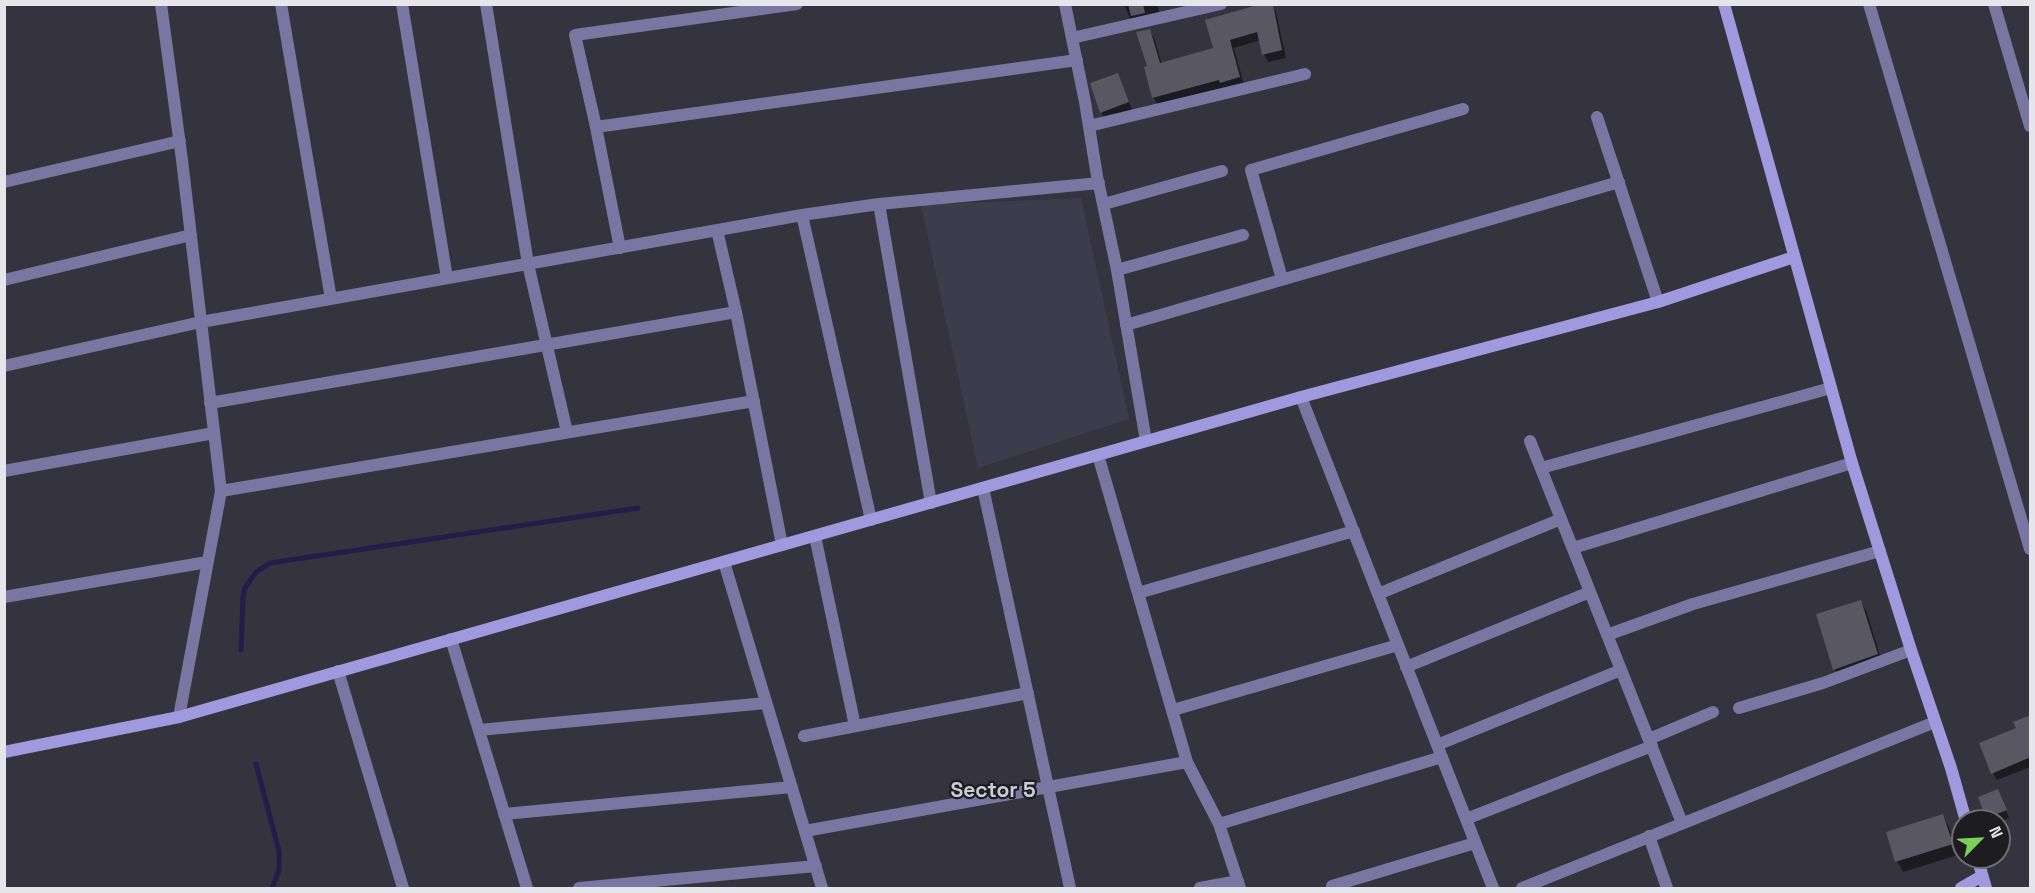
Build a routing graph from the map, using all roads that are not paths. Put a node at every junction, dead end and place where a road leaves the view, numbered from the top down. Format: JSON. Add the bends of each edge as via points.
{"nodes":[{"id":1,"x":161,"y":4,"type":"edge"},
{"id":2,"x":280,"y":4,"type":"edge"},
{"id":3,"x":402,"y":4,"type":"edge"},
{"id":4,"x":486,"y":4,"type":"edge"},
{"id":5,"x":797,"y":4,"type":"edge"},
{"id":6,"x":1065,"y":4,"type":"edge"},
{"id":7,"x":1221,"y":4,"type":"edge"},
{"id":8,"x":1724,"y":4,"type":"edge"},
{"id":9,"x":1869,"y":4,"type":"edge"},
{"id":10,"x":1994,"y":4,"type":"edge"},
{"id":11,"x":1175,"y":10,"type":"edge"},
{"id":12,"x":1072,"y":38,"type":"junction"},
{"id":13,"x":1077,"y":60,"type":"junction"},
{"id":14,"x":1305,"y":74,"type":"dead end"},
{"id":15,"x":1463,"y":109,"type":"dead end"},
{"id":16,"x":1597,"y":117,"type":"dead end"},
{"id":17,"x":1089,"y":126,"type":"junction"},
{"id":18,"x":2031,"y":126,"type":"edge"},
{"id":19,"x":596,"y":127,"type":"junction"},
{"id":20,"x":180,"y":141,"type":"junction"},
{"id":21,"x":1221,"y":171,"type":"dead end"},
{"id":22,"x":4,"y":182,"type":"edge"},
{"id":23,"x":1619,"y":182,"type":"junction"},
{"id":24,"x":1099,"y":183,"type":"junction"},
{"id":25,"x":879,"y":204,"type":"junction"},
{"id":26,"x":1104,"y":204,"type":"junction"},
{"id":27,"x":802,"y":215,"type":"junction"},
{"id":28,"x":717,"y":230,"type":"junction"},
{"id":29,"x":191,"y":235,"type":"junction"},
{"id":30,"x":1243,"y":235,"type":"dead end"},
{"id":31,"x":620,"y":248,"type":"junction"},
{"id":32,"x":1794,"y":257,"type":"junction"},
{"id":33,"x":528,"y":264,"type":"junction"},
{"id":34,"x":1117,"y":270,"type":"junction"},
{"id":35,"x":447,"y":278,"type":"junction"},
{"id":36,"x":1282,"y":279,"type":"junction"},
{"id":37,"x":4,"y":280,"type":"edge"},
{"id":38,"x":331,"y":299,"type":"junction"},
{"id":39,"x":1658,"y":302,"type":"junction"},
{"id":40,"x":736,"y":312,"type":"junction"},
{"id":41,"x":201,"y":322,"type":"junction"},
{"id":42,"x":1126,"y":325,"type":"junction"},
{"id":43,"x":546,"y":345,"type":"junction"},
{"id":44,"x":4,"y":366,"type":"edge"},
{"id":45,"x":1831,"y":388,"type":"junction"},
{"id":46,"x":1301,"y":397,"type":"junction"},
{"id":47,"x":754,"y":400,"type":"junction"},
{"id":48,"x":210,"y":403,"type":"junction"},
{"id":49,"x":567,"y":432,"type":"junction"},
{"id":50,"x":214,"y":433,"type":"junction"},
{"id":51,"x":1146,"y":441,"type":"junction"},
{"id":52,"x":1530,"y":441,"type":"dead end"},
{"id":53,"x":1098,"y":455,"type":"junction"},
{"id":54,"x":1852,"y":463,"type":"junction"},
{"id":55,"x":1541,"y":468,"type":"junction"},
{"id":56,"x":4,"y":471,"type":"edge"},
{"id":57,"x":983,"y":488,"type":"junction"},
{"id":58,"x":221,"y":492,"type":"junction"},
{"id":59,"x":931,"y":503,"type":"junction"},
{"id":60,"x":1561,"y":519,"type":"junction"},
{"id":61,"x":871,"y":520,"type":"junction"},
{"id":62,"x":1354,"y":531,"type":"junction"},
{"id":63,"x":814,"y":536,"type":"junction"},
{"id":64,"x":782,"y":545,"type":"junction"},
{"id":65,"x":1573,"y":548,"type":"junction"},
{"id":66,"x":2031,"y":549,"type":"edge"},
{"id":67,"x":1880,"y":551,"type":"junction"},
{"id":68,"x":207,"y":562,"type":"junction"},
{"id":69,"x":724,"y":562,"type":"junction"},
{"id":70,"x":1590,"y":592,"type":"junction"},
{"id":71,"x":1138,"y":593,"type":"junction"},
{"id":72,"x":1378,"y":594,"type":"junction"},
{"id":73,"x":4,"y":597,"type":"edge"},
{"id":74,"x":1607,"y":635,"type":"junction"},
{"id":75,"x":451,"y":639,"type":"junction"},
{"id":76,"x":1398,"y":645,"type":"junction"},
{"id":77,"x":1911,"y":650,"type":"junction"},
{"id":78,"x":1406,"y":667,"type":"junction"},
{"id":79,"x":1621,"y":670,"type":"junction"},
{"id":80,"x":338,"y":671,"type":"junction"},
{"id":81,"x":1028,"y":693,"type":"junction"},
{"id":82,"x":766,"y":703,"type":"junction"},
{"id":83,"x":1739,"y":708,"type":"dead end"},
{"id":84,"x":1173,"y":711,"type":"junction"},
{"id":85,"x":1713,"y":712,"type":"dead end"},
{"id":86,"x":179,"y":717,"type":"junction"},
{"id":87,"x":1935,"y":722,"type":"junction"},
{"id":88,"x":855,"y":726,"type":"junction"},
{"id":89,"x":478,"y":730,"type":"junction"},
{"id":90,"x":804,"y":736,"type":"dead end"},
{"id":91,"x":1650,"y":743,"type":"junction"},
{"id":92,"x":1437,"y":745,"type":"junction"},
{"id":93,"x":4,"y":752,"type":"edge"},
{"id":94,"x":1442,"y":757,"type":"junction"},
{"id":95,"x":1187,"y":762,"type":"junction"},
{"id":96,"x":792,"y":787,"type":"junction"},
{"id":97,"x":1048,"y":787,"type":"junction"},
{"id":98,"x":1963,"y":809,"type":"edge"},
{"id":99,"x":504,"y":814,"type":"junction"},
{"id":100,"x":1466,"y":819,"type":"junction"},
{"id":101,"x":1682,"y":823,"type":"junction"},
{"id":102,"x":1219,"y":824,"type":"junction"},
{"id":103,"x":805,"y":831,"type":"junction"},
{"id":104,"x":1649,"y":836,"type":"junction"},
{"id":105,"x":1475,"y":843,"type":"junction"},
{"id":106,"x":816,"y":866,"type":"junction"},
{"id":107,"x":1984,"y":882,"type":"edge"},
{"id":108,"x":1239,"y":885,"type":"edge"},
{"id":109,"x":1332,"y":886,"type":"dead end"},
{"id":110,"x":403,"y":888,"type":"edge"},
{"id":111,"x":527,"y":888,"type":"edge"},
{"id":112,"x":579,"y":888,"type":"edge"},
{"id":113,"x":822,"y":888,"type":"edge"},
{"id":114,"x":1070,"y":888,"type":"edge"},
{"id":115,"x":1200,"y":888,"type":"edge"},
{"id":116,"x":1493,"y":888,"type":"edge"},
{"id":117,"x":1522,"y":888,"type":"edge"},
{"id":118,"x":1667,"y":888,"type":"edge"},
{"id":119,"x":1961,"y":888,"type":"edge"}],
"edges":[{"from":1,"to":20,"type":"street"},
{"from":2,"to":38,"type":"street"},
{"from":3,"to":35,"type":"street"},
{"from":4,"to":33,"type":"street"},
{"from":5,"to":19,"type":"street","via":[[575,35]]},
{"from":6,"to":12,"type":"street"},
{"from":7,"to":11,"type":"street"},
{"from":8,"to":32,"type":"street"},
{"from":9,"to":66,"type":"street"},
{"from":10,"to":18,"type":"street"},
{"from":11,"to":12,"type":"street"},
{"from":12,"to":13,"type":"street"},
{"from":13,"to":17,"type":"street"},
{"from":13,"to":19,"type":"street"},
{"from":14,"to":17,"type":"street"},
{"from":15,"to":36,"type":"street","via":[[1251,170]]},
{"from":16,"to":23,"type":"street"},
{"from":17,"to":24,"type":"street"},
{"from":19,"to":31,"type":"street"},
{"from":20,"to":22,"type":"street"},
{"from":20,"to":29,"type":"street"},
{"from":21,"to":26,"type":"street"},
{"from":23,"to":36,"type":"street"},
{"from":23,"to":39,"type":"street"},
{"from":24,"to":25,"type":"street"},
{"from":24,"to":26,"type":"street"},
{"from":25,"to":27,"type":"street"},
{"from":25,"to":59,"type":"street"},
{"from":26,"to":34,"type":"street"},
{"from":27,"to":28,"type":"street"},
{"from":27,"to":61,"type":"street"},
{"from":28,"to":31,"type":"street"},
{"from":28,"to":40,"type":"street"},
{"from":29,"to":37,"type":"street"},
{"from":29,"to":41,"type":"street"},
{"from":30,"to":34,"type":"street"},
{"from":31,"to":33,"type":"street"},
{"from":32,"to":39,"type":"street"},
{"from":32,"to":45,"type":"street"},
{"from":33,"to":35,"type":"street"},
{"from":33,"to":43,"type":"street"},
{"from":34,"to":42,"type":"street"},
{"from":35,"to":38,"type":"street"},
{"from":36,"to":42,"type":"street"},
{"from":38,"to":41,"type":"street"},
{"from":39,"to":46,"type":"street"},
{"from":40,"to":43,"type":"street"},
{"from":40,"to":47,"type":"street"},
{"from":41,"to":44,"type":"street"},
{"from":41,"to":48,"type":"street"},
{"from":42,"to":51,"type":"street"},
{"from":43,"to":48,"type":"street"},
{"from":43,"to":49,"type":"street"},
{"from":45,"to":54,"type":"street"},
{"from":45,"to":55,"type":"street"},
{"from":46,"to":51,"type":"street"},
{"from":46,"to":62,"type":"street"},
{"from":47,"to":49,"type":"street"},
{"from":47,"to":64,"type":"street"},
{"from":48,"to":50,"type":"street"},
{"from":49,"to":58,"type":"street"},
{"from":50,"to":56,"type":"street"},
{"from":50,"to":58,"type":"street"},
{"from":51,"to":53,"type":"street"},
{"from":52,"to":55,"type":"street"},
{"from":53,"to":57,"type":"street"},
{"from":53,"to":71,"type":"street"},
{"from":54,"to":65,"type":"street"},
{"from":54,"to":67,"type":"street"},
{"from":55,"to":60,"type":"street"},
{"from":57,"to":59,"type":"street"},
{"from":57,"to":81,"type":"street"},
{"from":58,"to":68,"type":"street"},
{"from":59,"to":61,"type":"street"},
{"from":60,"to":65,"type":"street"},
{"from":60,"to":72,"type":"street"},
{"from":61,"to":63,"type":"street"},
{"from":62,"to":71,"type":"street"},
{"from":62,"to":72,"type":"street"},
{"from":63,"to":64,"type":"street"},
{"from":63,"to":88,"type":"street"},
{"from":64,"to":69,"type":"street"},
{"from":65,"to":70,"type":"street"},
{"from":67,"to":74,"type":"street","via":[[1693,604]]},
{"from":67,"to":77,"type":"street"},
{"from":68,"to":73,"type":"street"},
{"from":68,"to":86,"type":"street"},
{"from":69,"to":75,"type":"street"},
{"from":69,"to":82,"type":"street"},
{"from":70,"to":74,"type":"street"},
{"from":70,"to":78,"type":"street"},
{"from":71,"to":84,"type":"street"},
{"from":72,"to":76,"type":"street"},
{"from":74,"to":79,"type":"street"},
{"from":75,"to":80,"type":"street"},
{"from":75,"to":89,"type":"street"},
{"from":76,"to":78,"type":"street"},
{"from":76,"to":84,"type":"street"},
{"from":77,"to":83,"type":"street"},
{"from":77,"to":87,"type":"street"},
{"from":78,"to":92,"type":"street"},
{"from":79,"to":91,"type":"street"},
{"from":79,"to":92,"type":"street"},
{"from":80,"to":86,"type":"street"},
{"from":80,"to":110,"type":"street"},
{"from":81,"to":88,"type":"street"},
{"from":81,"to":97,"type":"street"},
{"from":82,"to":89,"type":"street"},
{"from":82,"to":96,"type":"street"},
{"from":84,"to":95,"type":"street"},
{"from":85,"to":91,"type":"street"},
{"from":86,"to":93,"type":"street"},
{"from":87,"to":98,"type":"street"},
{"from":87,"to":101,"type":"street"},
{"from":88,"to":90,"type":"street"},
{"from":89,"to":99,"type":"street"},
{"from":91,"to":100,"type":"street"},
{"from":91,"to":101,"type":"street"},
{"from":92,"to":94,"type":"street"},
{"from":94,"to":100,"type":"street"},
{"from":94,"to":102,"type":"street"},
{"from":95,"to":97,"type":"street"},
{"from":95,"to":102,"type":"street"},
{"from":96,"to":99,"type":"street"},
{"from":96,"to":103,"type":"street"},
{"from":97,"to":103,"type":"street"},
{"from":97,"to":114,"type":"street"},
{"from":99,"to":111,"type":"street"},
{"from":100,"to":105,"type":"street"},
{"from":101,"to":104,"type":"street"},
{"from":102,"to":108,"type":"street"},
{"from":103,"to":106,"type":"street"},
{"from":104,"to":117,"type":"street"},
{"from":104,"to":118,"type":"street"},
{"from":105,"to":109,"type":"street"},
{"from":105,"to":116,"type":"street"},
{"from":106,"to":112,"type":"street"},
{"from":106,"to":113,"type":"street"},
{"from":107,"to":119,"type":"street"},
{"from":108,"to":115,"type":"street"}]}
